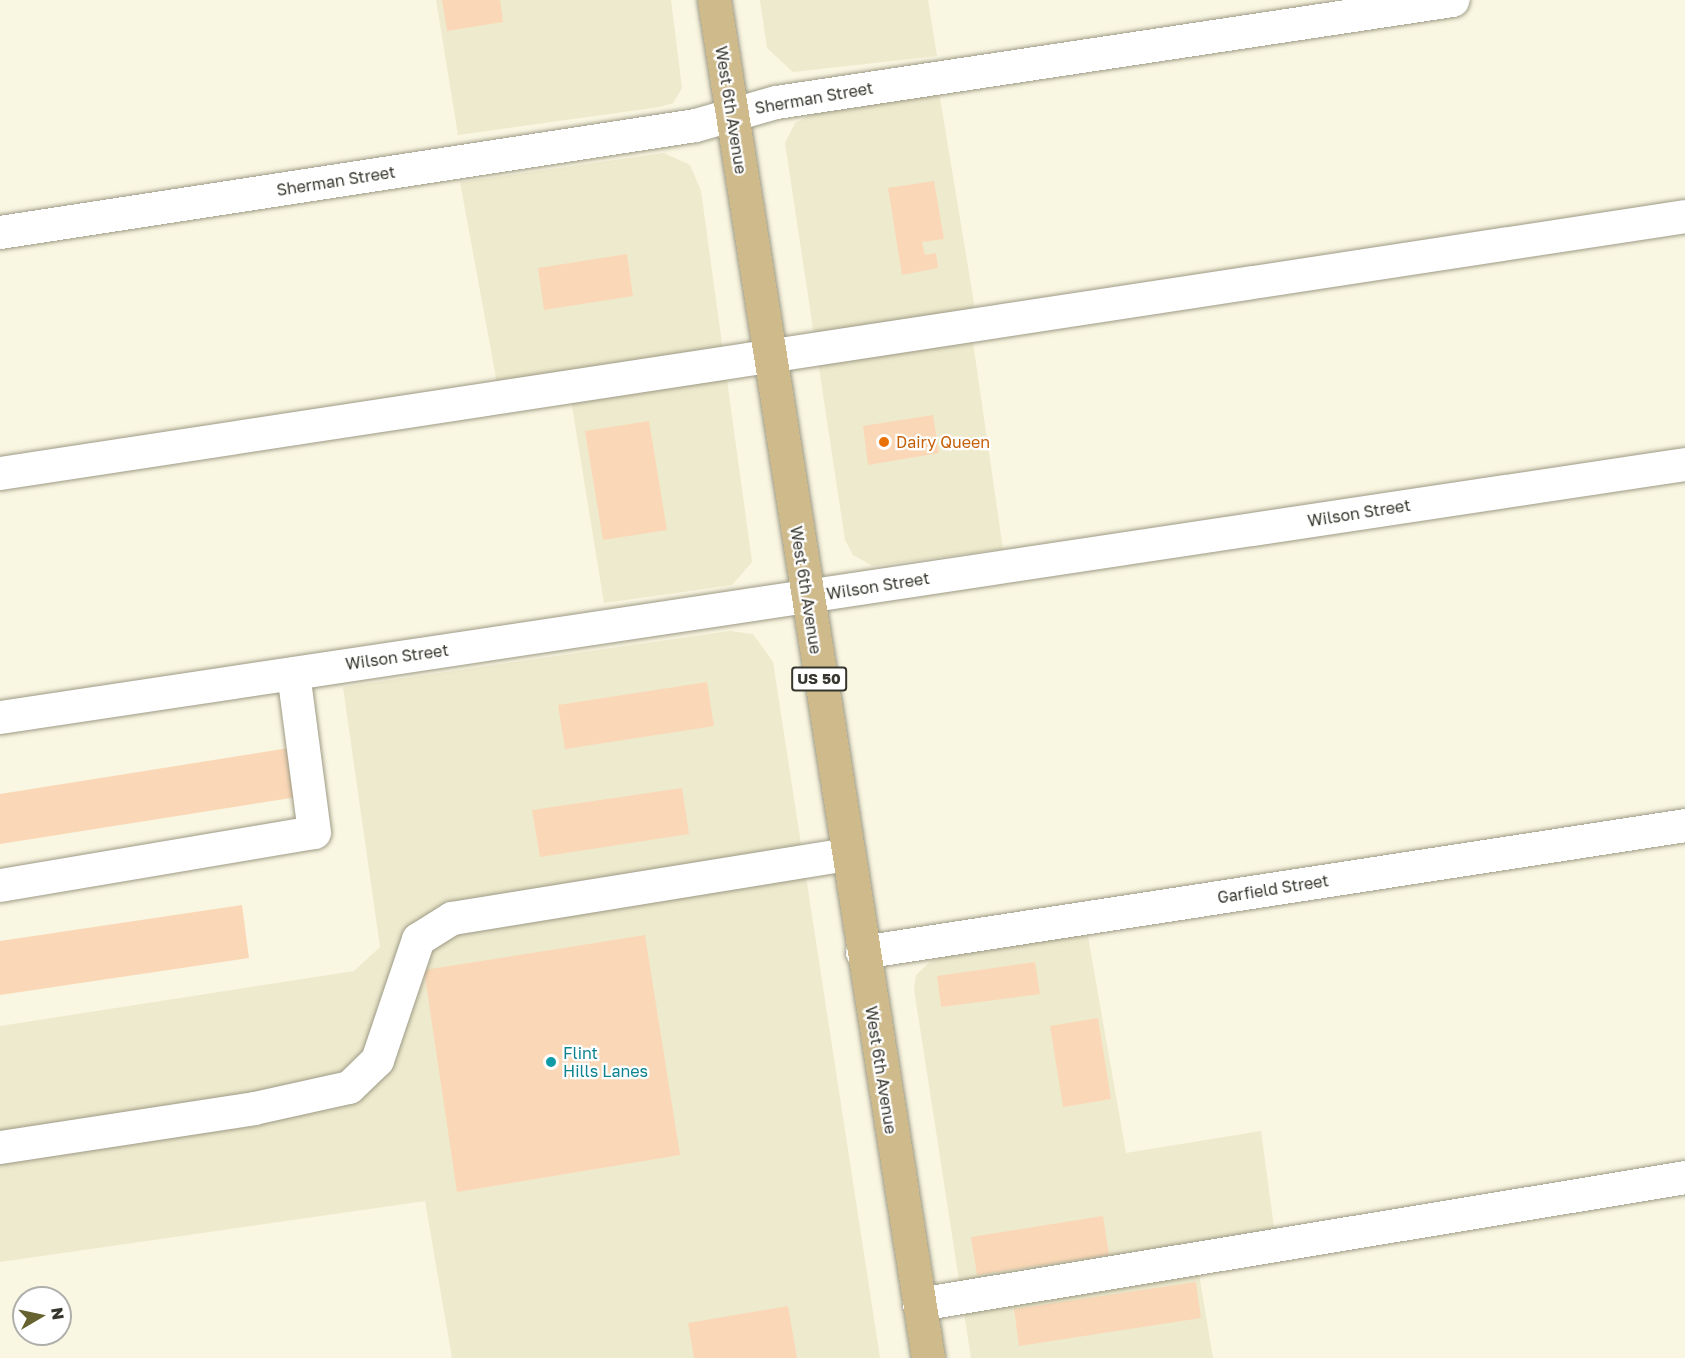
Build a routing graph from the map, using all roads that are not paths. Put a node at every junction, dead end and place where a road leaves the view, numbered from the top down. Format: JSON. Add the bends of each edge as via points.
{"nodes":[{"id":1,"x":714,"y":0,"type":"edge"},
{"id":2,"x":1452,"y":0,"type":"edge"},
{"id":3,"x":731,"y":114,"type":"junction"},
{"id":4,"x":1685,"y":216,"type":"edge"},
{"id":5,"x":0,"y":232,"type":"edge"},
{"id":6,"x":769,"y":352,"type":"junction"},
{"id":7,"x":1685,"y":464,"type":"edge"},
{"id":8,"x":0,"y":473,"type":"edge"},
{"id":9,"x":807,"y":597,"type":"junction"},
{"id":10,"x":293,"y":673,"type":"junction"},
{"id":11,"x":0,"y":717,"type":"edge"},
{"id":12,"x":1685,"y":825,"type":"edge"},
{"id":13,"x":846,"y":854,"type":"junction"},
{"id":14,"x":0,"y":885,"type":"edge"},
{"id":15,"x":862,"y":952,"type":"junction"},
{"id":16,"x":0,"y":1147,"type":"edge"},
{"id":17,"x":1685,"y":1177,"type":"edge"},
{"id":18,"x":919,"y":1304,"type":"junction"},
{"id":19,"x":928,"y":1358,"type":"edge"}],
"edges":[{"from":1,"to":3,"type":"main road","name":"West 6th Avenue","number":"US 50"},
{"from":2,"to":3,"type":"street","name":"Sherman Street","via":[[776,102]]},
{"from":3,"to":5,"type":"street","name":"Sherman Street","via":[[695,125]]},
{"from":3,"to":6,"type":"main road","name":"West 6th Avenue","number":"US 50"},
{"from":4,"to":6,"type":"street"},
{"from":6,"to":8,"type":"street"},
{"from":6,"to":9,"type":"main road","name":"West 6th Avenue","number":"US 50"},
{"from":7,"to":9,"type":"street","name":"Wilson Street"},
{"from":9,"to":10,"type":"street","name":"Wilson Street"},
{"from":9,"to":13,"type":"main road","name":"West 6th Avenue","number":"US 50"},
{"from":10,"to":11,"type":"street","name":"Wilson Street"},
{"from":10,"to":14,"type":"street","via":[[314,832]]},
{"from":12,"to":15,"type":"street","name":"Garfield Street"},
{"from":13,"to":15,"type":"main road","name":"West 6th Avenue","number":"US 50"},
{"from":13,"to":16,"type":"street","via":[[452,918],[418,939],[377,1060],[349,1087],[254,1108]]},
{"from":15,"to":18,"type":"main road","name":"West 6th Avenue","number":"US 50"},
{"from":17,"to":18,"type":"street"},
{"from":18,"to":19,"type":"main road","name":"West 6th Avenue","number":"US 50"}]}
